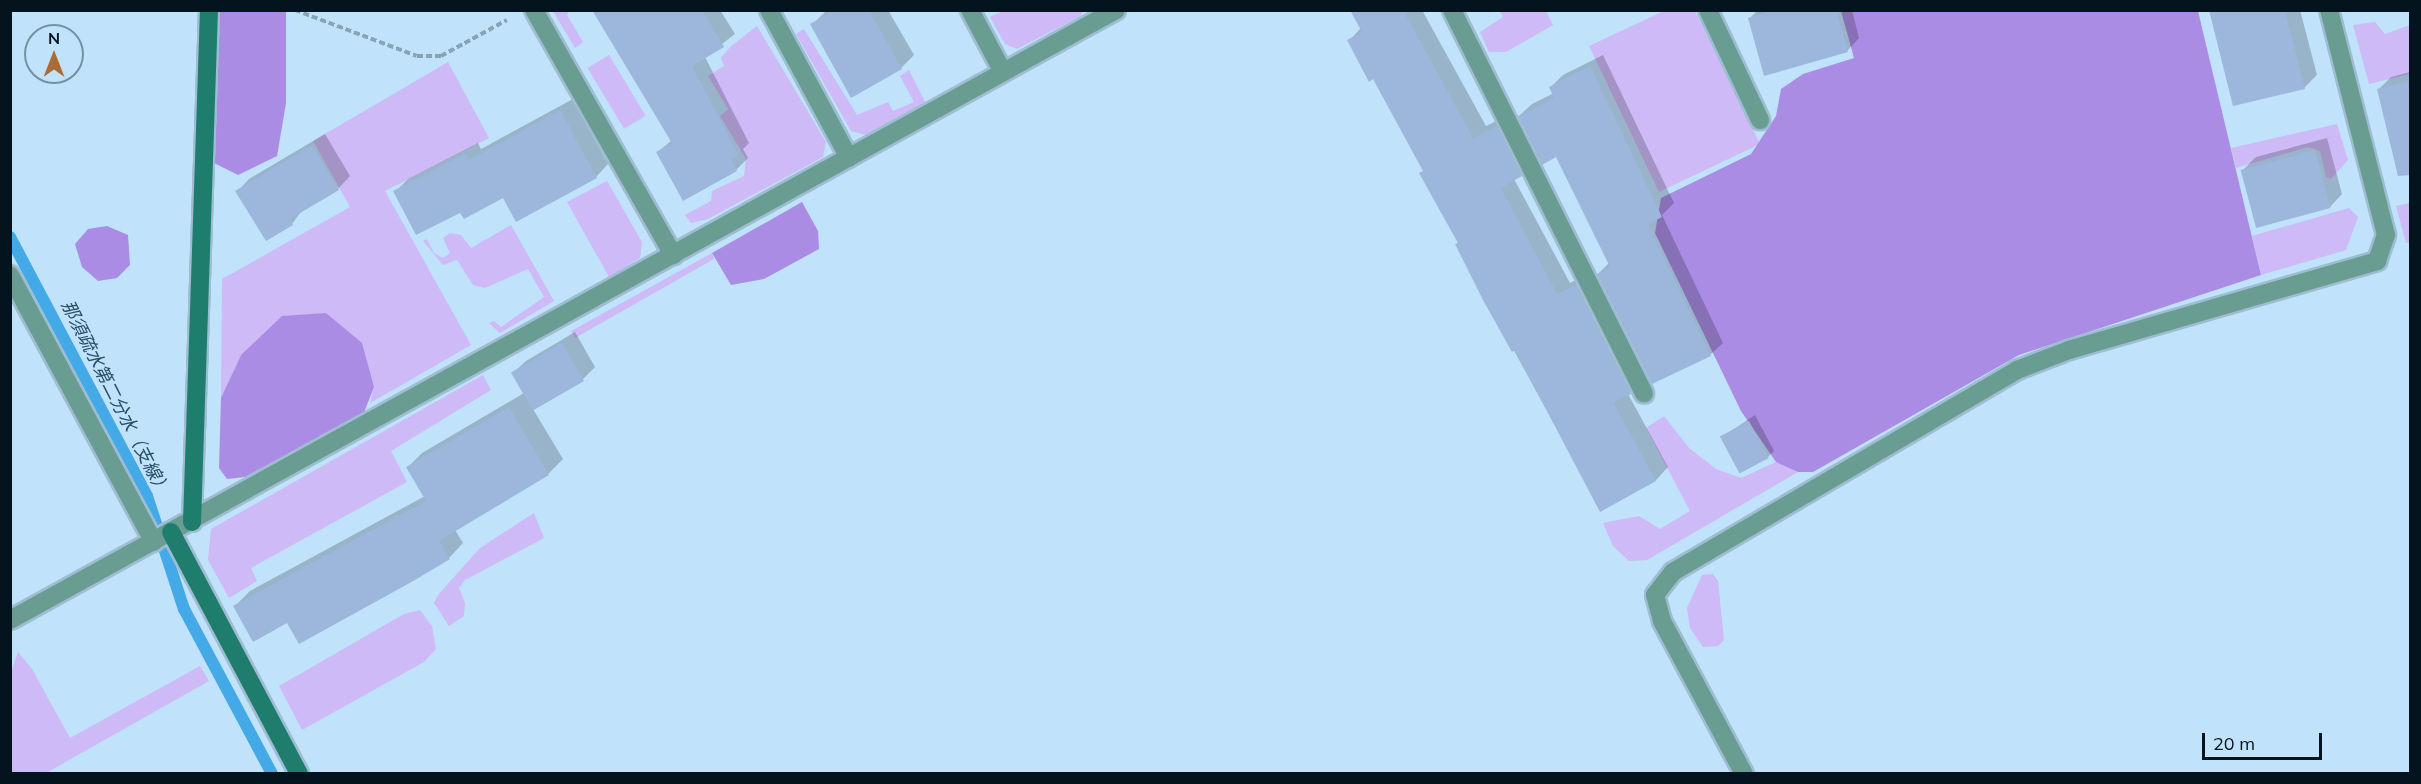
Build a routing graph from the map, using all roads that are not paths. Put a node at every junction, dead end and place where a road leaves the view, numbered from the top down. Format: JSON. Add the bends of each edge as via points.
{"nodes":[{"id":1,"x":209,"y":10,"type":"edge"},
{"id":2,"x":534,"y":10,"type":"edge"},
{"id":3,"x":769,"y":10,"type":"edge"},
{"id":4,"x":970,"y":10,"type":"edge"},
{"id":5,"x":1452,"y":10,"type":"edge"},
{"id":6,"x":1708,"y":10,"type":"edge"},
{"id":7,"x":2329,"y":10,"type":"edge"},
{"id":8,"x":1111,"y":12,"type":"edge"},
{"id":9,"x":1003,"y":72,"type":"junction"},
{"id":10,"x":1760,"y":120,"type":"dead end"},
{"id":11,"x":849,"y":158,"type":"junction"},
{"id":12,"x":673,"y":255,"type":"junction"},
{"id":13,"x":10,"y":275,"type":"edge"},
{"id":14,"x":1644,"y":394,"type":"dead end"},
{"id":15,"x":192,"y":522,"type":"junction"},
{"id":16,"x":171,"y":532,"type":"junction"},
{"id":17,"x":154,"y":542,"type":"junction"},
{"id":18,"x":10,"y":620,"type":"edge"},
{"id":19,"x":299,"y":774,"type":"edge"},
{"id":20,"x":1744,"y":774,"type":"edge"}],
"edges":[{"from":1,"to":15,"type":"street"},
{"from":2,"to":12,"type":"street"},
{"from":3,"to":11,"type":"street"},
{"from":4,"to":9,"type":"street"},
{"from":5,"to":14,"type":"street"},
{"from":6,"to":10,"type":"street"},
{"from":7,"to":20,"type":"street","via":[[2386,235],[2377,261],[2069,350],[2017,370],[1672,572],[1655,595],[1662,621]]},
{"from":8,"to":9,"type":"street"},
{"from":9,"to":11,"type":"street"},
{"from":11,"to":12,"type":"street"},
{"from":12,"to":15,"type":"street"},
{"from":13,"to":17,"type":"street"},
{"from":15,"to":16,"type":"street"},
{"from":16,"to":17,"type":"street"},
{"from":16,"to":19,"type":"street"},
{"from":17,"to":18,"type":"street"}]}
